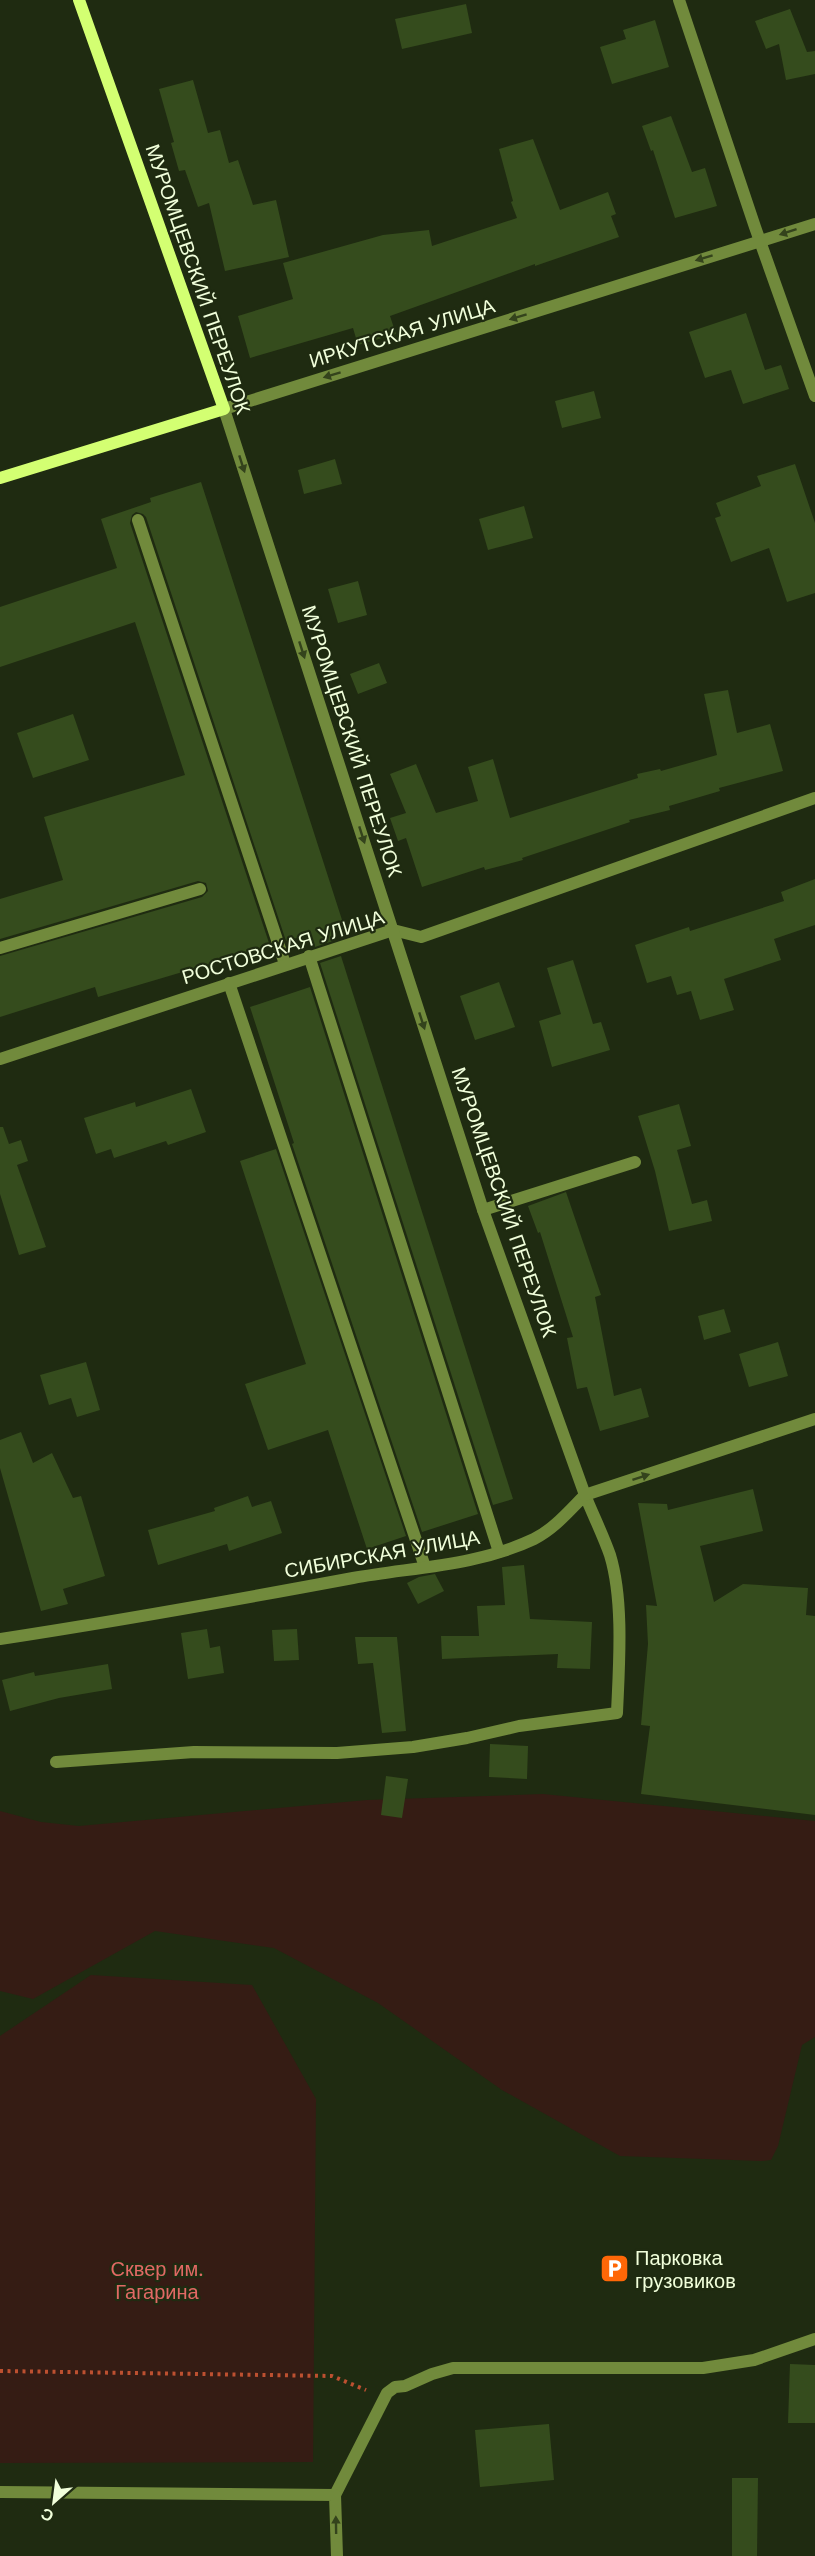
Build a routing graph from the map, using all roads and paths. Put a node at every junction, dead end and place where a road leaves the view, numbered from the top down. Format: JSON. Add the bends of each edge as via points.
{"nodes":[{"id":1,"x":79,"y":0,"type":"edge"},
{"id":2,"x":679,"y":0,"type":"edge"},
{"id":3,"x":815,"y":224,"type":"edge"},
{"id":4,"x":760,"y":241,"type":"junction"},
{"id":5,"x":815,"y":396,"type":"edge"},
{"id":6,"x":224,"y":409,"type":"junction"},
{"id":7,"x":0,"y":478,"type":"edge"},
{"id":8,"x":138,"y":520,"type":"dead end"},
{"id":9,"x":815,"y":798,"type":"edge"},
{"id":10,"x":200,"y":889,"type":"dead end"},
{"id":11,"x":393,"y":930,"type":"junction"},
{"id":12,"x":0,"y":948,"type":"edge"},
{"id":13,"x":309,"y":956,"type":"junction"},
{"id":14,"x":285,"y":964,"type":"junction"},
{"id":15,"x":229,"y":983,"type":"junction"},
{"id":16,"x":0,"y":1059,"type":"edge"},
{"id":17,"x":634,"y":1162,"type":"dead end"},
{"id":18,"x":483,"y":1210,"type":"junction"},
{"id":19,"x":815,"y":1419,"type":"edge"},
{"id":20,"x":585,"y":1495,"type":"junction"},
{"id":21,"x":500,"y":1552,"type":"junction"},
{"id":22,"x":425,"y":1567,"type":"junction"},
{"id":23,"x":0,"y":1639,"type":"edge"},
{"id":24,"x":56,"y":1762,"type":"dead end"},
{"id":25,"x":815,"y":2339,"type":"edge"},
{"id":26,"x":0,"y":2371,"type":"edge"},
{"id":27,"x":384,"y":2397,"type":"junction"},
{"id":28,"x":0,"y":2492,"type":"edge"},
{"id":29,"x":335,"y":2494,"type":"junction"},
{"id":30,"x":337,"y":2556,"type":"edge"}],
"edges":[{"from":1,"to":6,"type":"main road","name":"МУРОМЦЕВСКИЙ ПЕРЕУЛОК"},
{"from":2,"to":4,"type":"street"},
{"from":3,"to":4,"type":"street","name":"ИРКУТСКАЯ УЛИЦА","one_way":true},
{"from":4,"to":5,"type":"street"},
{"from":4,"to":6,"type":"street","name":"ИРКУТСКАЯ УЛИЦА","one_way":true},
{"from":6,"to":7,"type":"main road","name":"ИРКУТСКАЯ УЛИЦА"},
{"from":6,"to":11,"type":"street","name":"МУРОМЦЕВСКИЙ ПЕРЕУЛОК","one_way":true},
{"from":8,"to":14,"type":"street"},
{"from":9,"to":11,"type":"street","name":"РОСТОВСКАЯ УЛИЦА","via":[[421,937]]},
{"from":10,"to":12,"type":"street"},
{"from":11,"to":13,"type":"street","name":"РОСТОВСКАЯ УЛИЦА"},
{"from":11,"to":18,"type":"street","name":"МУРОМЦЕВСКИЙ ПЕРЕУЛОК","one_way":true},
{"from":13,"to":14,"type":"street","name":"РОСТОВСКАЯ УЛИЦА"},
{"from":13,"to":21,"type":"street"},
{"from":14,"to":15,"type":"street","name":"РОСТОВСКАЯ УЛИЦА"},
{"from":15,"to":16,"type":"street","name":"РОСТОВСКАЯ УЛИЦА"},
{"from":15,"to":22,"type":"street"},
{"from":17,"to":18,"type":"street"},
{"from":18,"to":20,"type":"street","name":"МУРОМЦЕВСКИЙ ПЕРЕУЛОК"},
{"from":20,"to":19,"type":"street","name":"СИБИРСКАЯ УЛИЦА","one_way":true},
{"from":20,"to":21,"type":"street","name":"СИБИРСКАЯ УЛИЦА","via":[[548,1530]]},
{"from":20,"to":24,"type":"street","name":"МУРОМЦЕВСКИЙ ПЕРЕУЛОК","via":[[610,1555],[616,1583],[620,1656],[617,1713],[519,1726],[413,1747],[337,1754],[194,1752]]},
{"from":21,"to":22,"type":"street","name":"СИБИРСКАЯ УЛИЦА","via":[[480,1560]]},
{"from":22,"to":23,"type":"street","name":"СИБИРСКАЯ УЛИЦА","via":[[162,1615]]},
{"from":25,"to":27,"type":"street","via":[[754,2360],[703,2368],[453,2368],[395,2387]]},
{"from":26,"to":27,"type":"path","via":[[332,2376]]},
{"from":27,"to":29,"type":"street"},
{"from":28,"to":29,"type":"street"},
{"from":30,"to":29,"type":"street","one_way":true}]}
